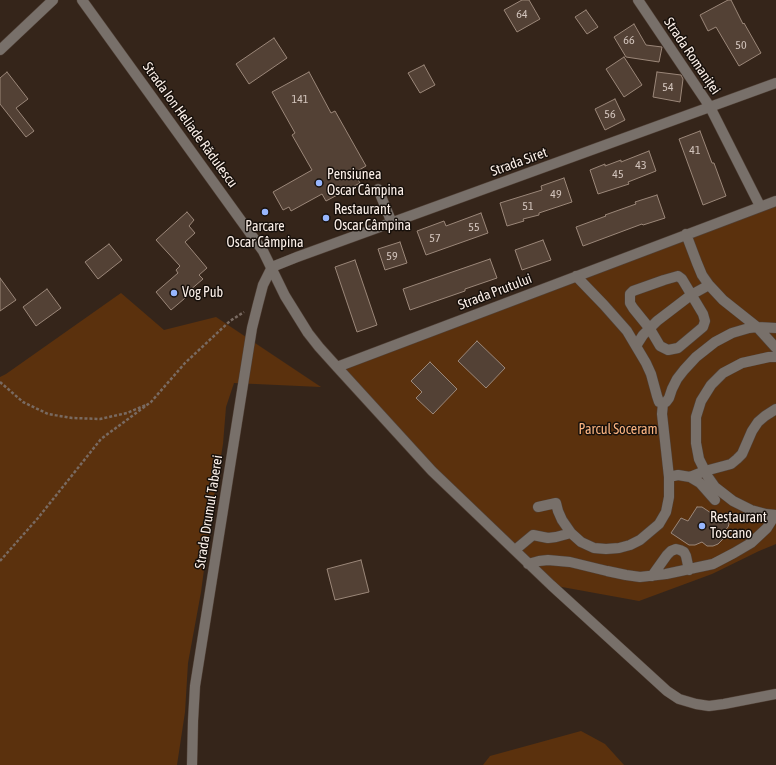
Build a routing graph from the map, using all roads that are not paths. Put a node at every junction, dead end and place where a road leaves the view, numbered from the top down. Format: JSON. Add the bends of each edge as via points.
{"nodes":[{"id":1,"x":53,"y":0,"type":"edge"},
{"id":2,"x":82,"y":0,"type":"edge"},
{"id":3,"x":638,"y":0,"type":"edge"},
{"id":4,"x":0,"y":50,"type":"edge"},
{"id":5,"x":776,"y":83,"type":"edge"},
{"id":6,"x":710,"y":107,"type":"junction"},
{"id":7,"x":378,"y":189,"type":"dead end"},
{"id":8,"x":776,"y":201,"type":"edge"},
{"id":9,"x":760,"y":206,"type":"junction"},
{"id":10,"x":392,"y":223,"type":"junction"},
{"id":11,"x":686,"y":234,"type":"junction"},
{"id":12,"x":272,"y":268,"type":"junction"},
{"id":13,"x":576,"y":276,"type":"junction"},
{"id":14,"x":709,"y":285,"type":"junction"},
{"id":15,"x":692,"y":295,"type":"junction"},
{"id":16,"x":757,"y":327,"type":"junction"},
{"id":17,"x":649,"y":328,"type":"junction"},
{"id":18,"x":776,"y":328,"type":"edge"},
{"id":19,"x":636,"y":346,"type":"junction"},
{"id":20,"x":776,"y":348,"type":"edge"},
{"id":21,"x":776,"y":357,"type":"edge"},
{"id":22,"x":337,"y":367,"type":"junction"},
{"id":23,"x":663,"y":403,"type":"junction"},
{"id":24,"x":776,"y":409,"type":"edge"},
{"id":25,"x":705,"y":471,"type":"junction"},
{"id":26,"x":669,"y":477,"type":"junction"},
{"id":27,"x":690,"y":477,"type":"junction"},
{"id":28,"x":715,"y":500,"type":"dead end"},
{"id":29,"x":538,"y":507,"type":"dead end"},
{"id":30,"x":775,"y":515,"type":"edge"},
{"id":31,"x":571,"y":533,"type":"junction"},
{"id":32,"x":515,"y":550,"type":"junction"},
{"id":33,"x":528,"y":564,"type":"junction"},
{"id":34,"x":689,"y":570,"type":"junction"},
{"id":35,"x":652,"y":576,"type":"junction"},
{"id":36,"x":776,"y":694,"type":"edge"},
{"id":37,"x":192,"y":765,"type":"edge"}],
"edges":[{"from":1,"to":4,"type":"street"},
{"from":2,"to":12,"type":"street","name":"Strada Ion Heliade Rădulescu","via":[[263,251]]},
{"from":3,"to":6,"type":"street","name":"Strada Romaniței"},
{"from":5,"to":6,"type":"street","name":"Strada Siret"},
{"from":6,"to":9,"type":"street","name":"Strada Romaniței"},
{"from":6,"to":10,"type":"street","name":"Strada Siret"},
{"from":7,"to":10,"type":"street"},
{"from":8,"to":9,"type":"street","name":"Strada Prutului"},
{"from":9,"to":11,"type":"street","name":"Strada Prutului"},
{"from":10,"to":12,"type":"street","name":"Strada Siret"},
{"from":11,"to":13,"type":"street","name":"Strada Prutului"},
{"from":11,"to":14,"type":"street","via":[[702,275]]},
{"from":12,"to":22,"type":"street","via":[[298,318]]},
{"from":12,"to":37,"type":"street","name":"Strada Drumul Taberei","via":[[263,285],[251,336],[195,686]]},
{"from":13,"to":19,"type":"street","via":[[627,331]]},
{"from":13,"to":22,"type":"street","name":"Strada Prutului"},
{"from":14,"to":15,"type":"street"},
{"from":14,"to":16,"type":"street","via":[[723,300]]},
{"from":15,"to":17,"type":"street"},
{"from":15,"to":17,"type":"street","via":[[704,314],[705,321],[703,327],[678,348],[668,350],[660,346]]},
{"from":15,"to":17,"type":"street","via":[[678,276],[633,291],[630,294],[630,303]]},
{"from":16,"to":18,"type":"street"},
{"from":16,"to":20,"type":"street"},
{"from":16,"to":23,"type":"street","via":[[715,342],[696,357],[684,370],[669,398]]},
{"from":17,"to":19,"type":"street"},
{"from":19,"to":23,"type":"street","via":[[651,374],[659,402]]},
{"from":21,"to":25,"type":"street","via":[[742,363],[723,373],[701,401],[696,417],[696,443]]},
{"from":22,"to":32,"type":"street","via":[[432,471]]},
{"from":23,"to":26,"type":"street"},
{"from":24,"to":25,"type":"street","via":[[758,422],[737,459],[731,464]]},
{"from":25,"to":27,"type":"street"},
{"from":25,"to":30,"type":"street","via":[[714,487],[733,501],[751,510]]},
{"from":26,"to":27,"type":"street"},
{"from":26,"to":31,"type":"street","via":[[670,497],[666,512],[659,524],[640,540],[619,548],[594,548],[581,542]]},
{"from":27,"to":28,"type":"street","via":[[700,483]]},
{"from":29,"to":31,"type":"street","via":[[556,503],[562,520]]},
{"from":30,"to":34,"type":"street","via":[[767,528],[750,543],[713,564]]},
{"from":31,"to":32,"type":"street","via":[[548,538],[533,535]]},
{"from":32,"to":33,"type":"street"},
{"from":33,"to":35,"type":"street","via":[[548,560],[570,562],[626,575]]},
{"from":33,"to":36,"type":"street","via":[[655,682],[679,699],[709,706]]},
{"from":34,"to":35,"type":"street"},
{"from":34,"to":35,"type":"street","via":[[684,552],[676,549],[667,555]]}]}
